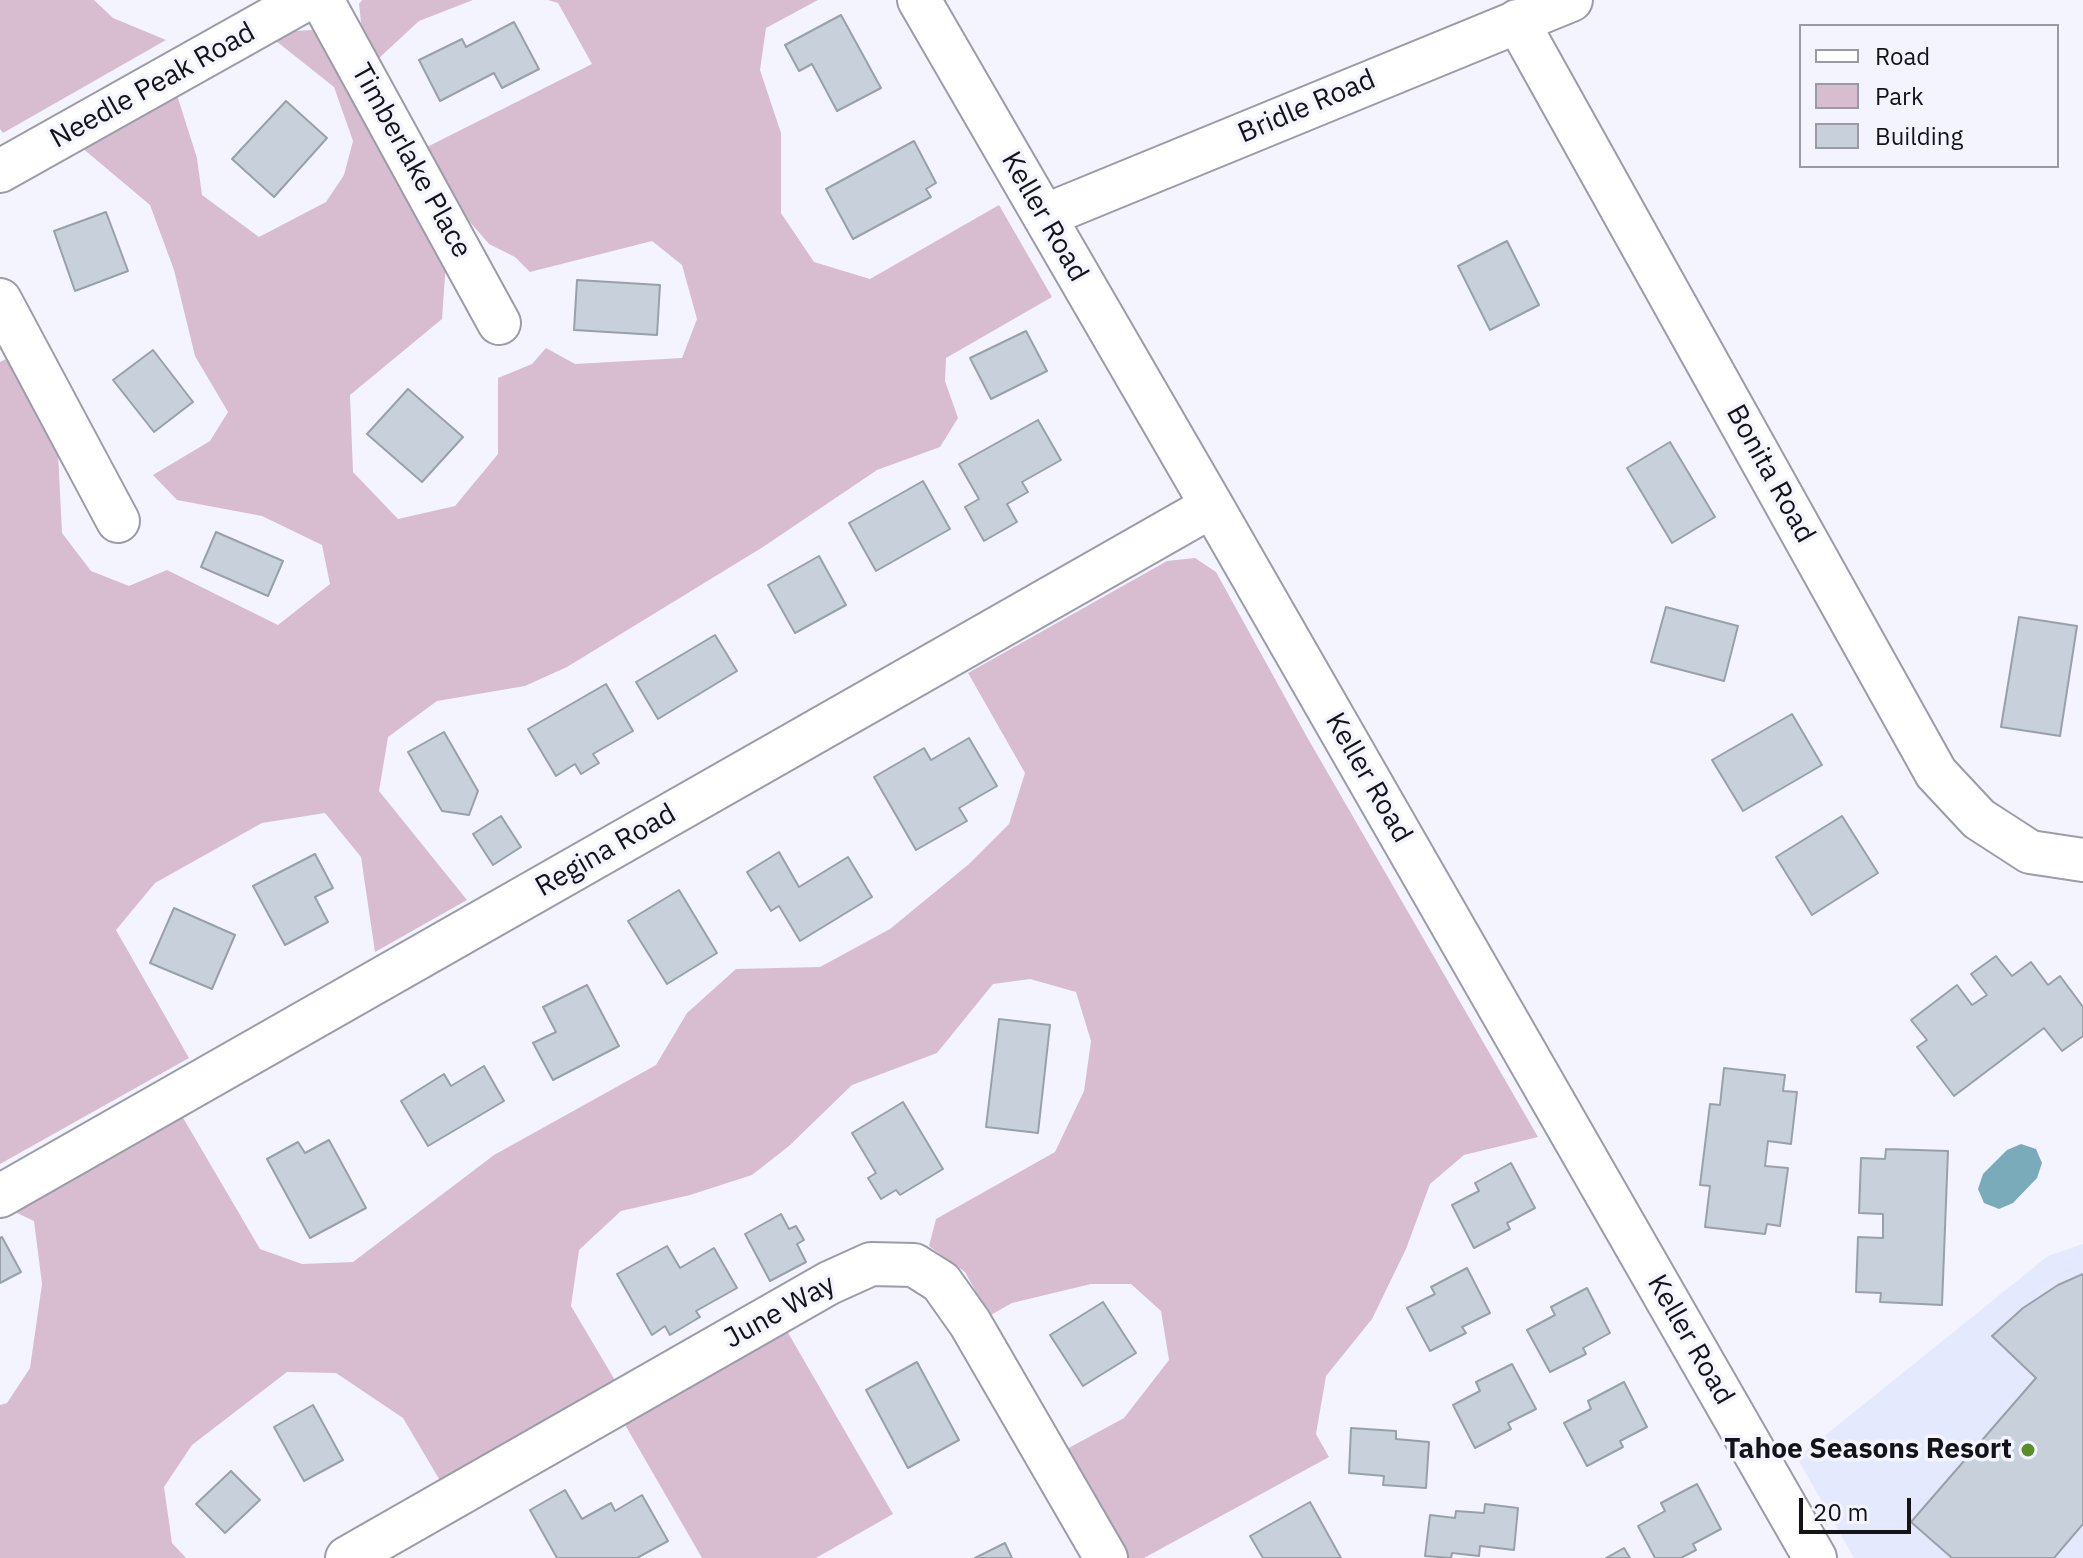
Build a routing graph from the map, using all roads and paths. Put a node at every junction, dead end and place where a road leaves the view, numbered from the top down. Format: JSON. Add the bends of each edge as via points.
{"nodes":[{"id":1,"x":305,"y":0,"type":"edge"},
{"id":2,"x":322,"y":0,"type":"edge"},
{"id":3,"x":919,"y":0,"type":"edge"},
{"id":4,"x":1571,"y":0,"type":"edge"},
{"id":5,"x":1517,"y":21,"type":"junction"},
{"id":6,"x":0,"y":171,"type":"edge"},
{"id":7,"x":1044,"y":216,"type":"junction"},
{"id":8,"x":0,"y":300,"type":"edge"},
{"id":9,"x":499,"y":323,"type":"dead end"},
{"id":10,"x":1212,"y":506,"type":"junction"},
{"id":11,"x":118,"y":521,"type":"dead end"},
{"id":12,"x":2083,"y":860,"type":"edge"},
{"id":13,"x":0,"y":1196,"type":"edge"},
{"id":14,"x":347,"y":1558,"type":"edge"},
{"id":15,"x":1106,"y":1558,"type":"edge"},
{"id":16,"x":1815,"y":1558,"type":"edge"}],
"edges":[{"from":1,"to":6,"type":"street","name":"Needle Peak Road"},
{"from":2,"to":9,"type":"street","name":"Timberlake Place"},
{"from":3,"to":7,"type":"street","name":"Keller Road"},
{"from":4,"to":5,"type":"street","name":"Bridle Road"},
{"from":5,"to":7,"type":"street","name":"Bridle Road"},
{"from":5,"to":12,"type":"street","name":"Bonita Road","via":[[1936,773],[1979,819],[2030,852]]},
{"from":7,"to":10,"type":"street","name":"Keller Road"},
{"from":8,"to":11,"type":"street"},
{"from":10,"to":13,"type":"street","name":"Regina Road"},
{"from":10,"to":16,"type":"street","name":"Keller Road"},
{"from":14,"to":15,"type":"street","name":"June Way","via":[[871,1264],[914,1265],[941,1282]]}]}
